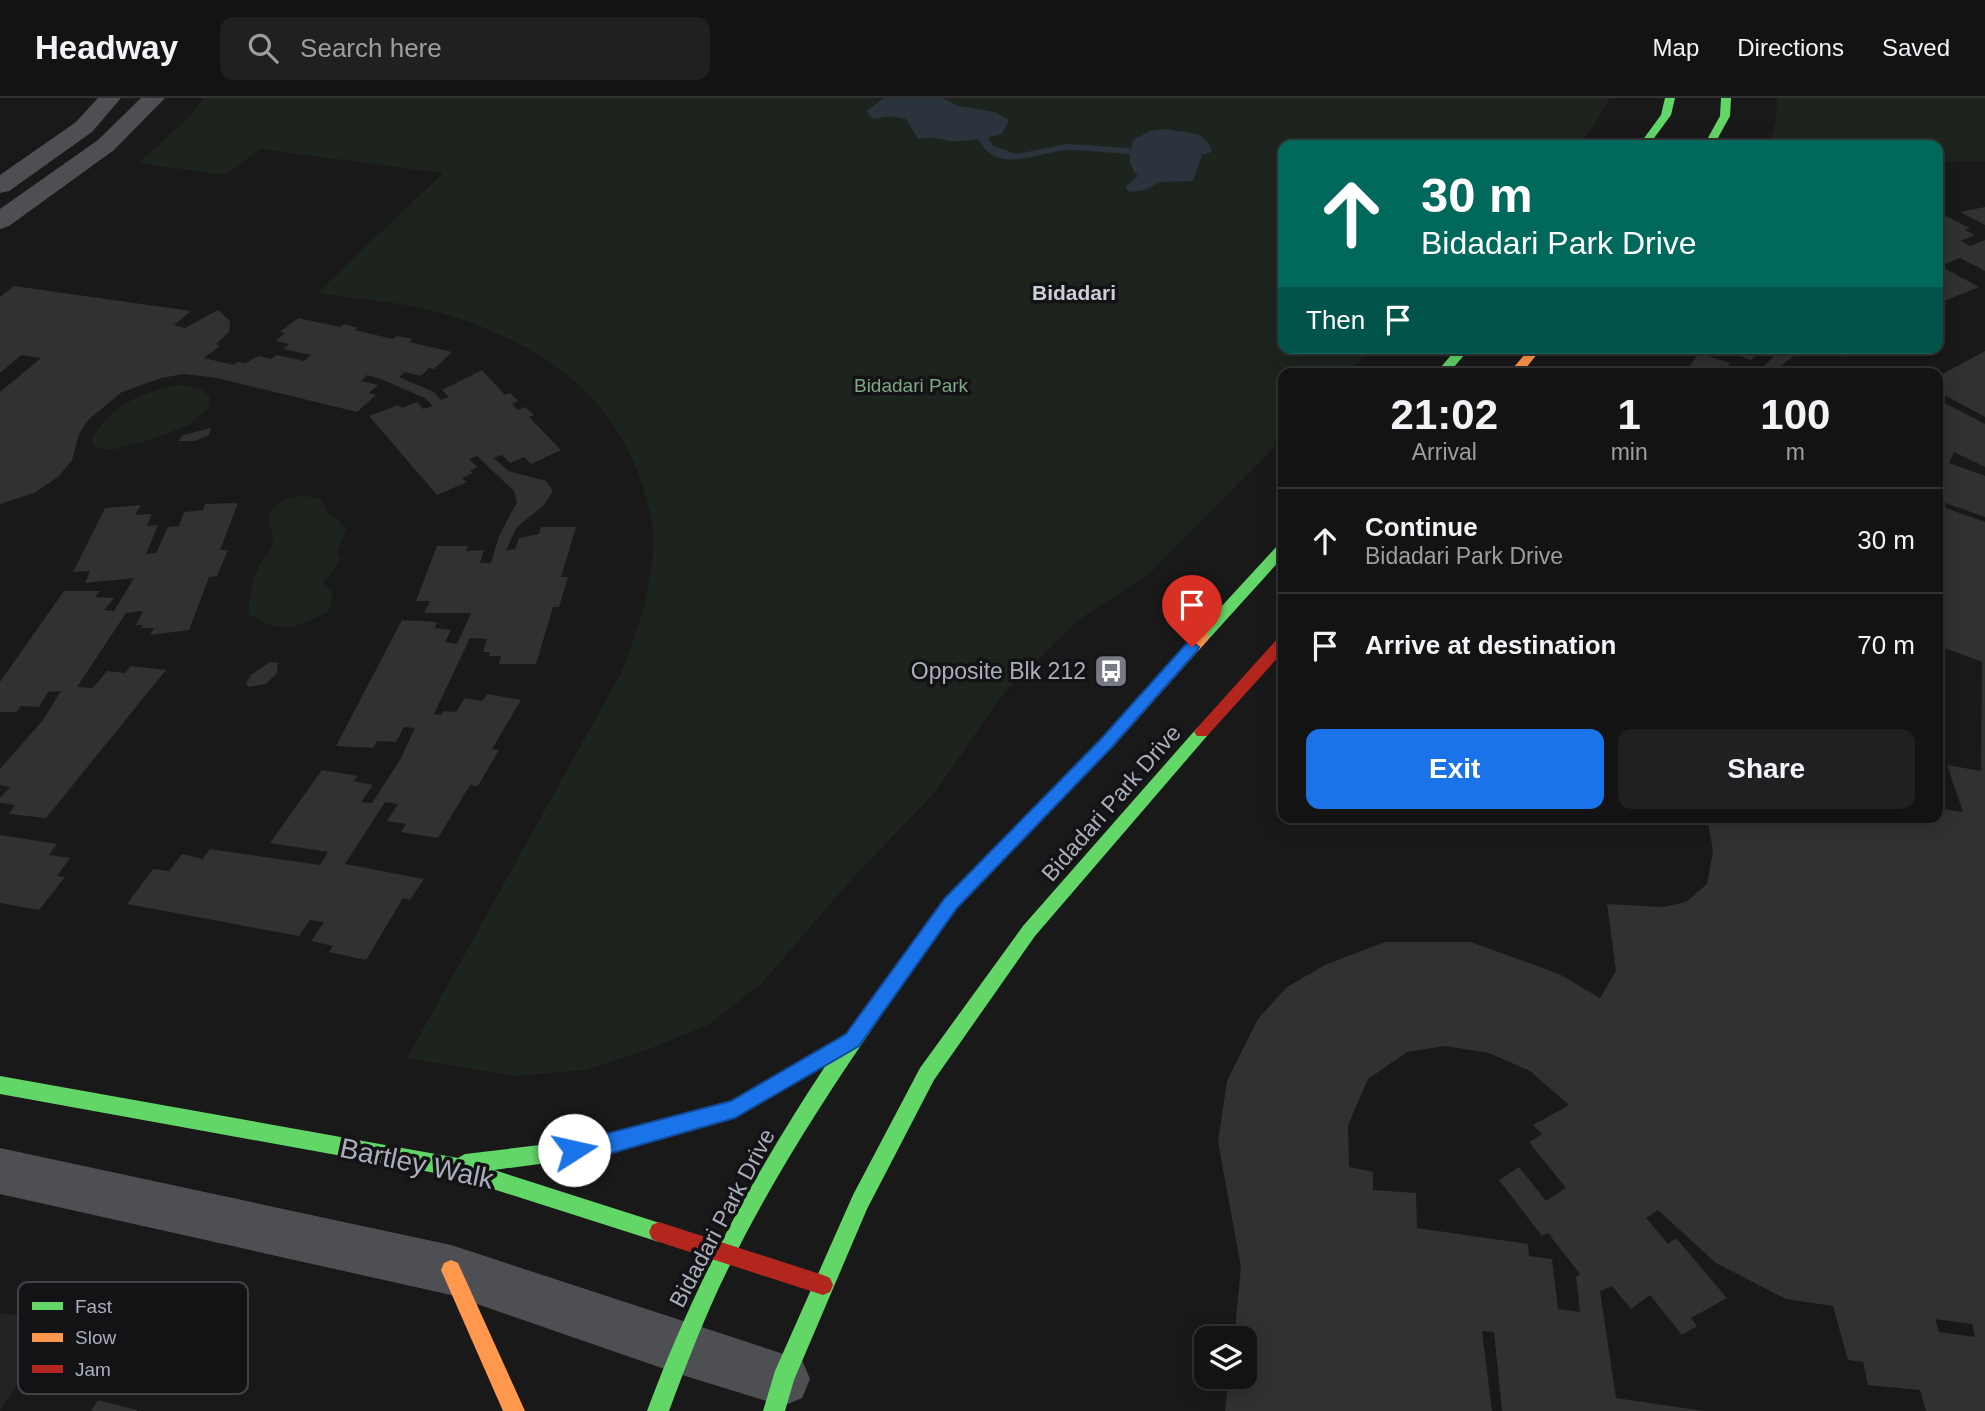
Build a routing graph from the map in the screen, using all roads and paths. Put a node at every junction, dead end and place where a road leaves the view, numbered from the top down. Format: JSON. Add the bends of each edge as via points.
{"nodes":[{"id":1,"x":110,"y":98,"type":"edge"},
{"id":2,"x":154,"y":98,"type":"edge"},
{"id":3,"x":1670,"y":98,"type":"edge"},
{"id":4,"x":1726,"y":98,"type":"edge"},
{"id":5,"x":1648,"y":140,"type":"edge"},
{"id":6,"x":1712,"y":140,"type":"edge"},
{"id":7,"x":0,"y":186,"type":"edge"},
{"id":8,"x":0,"y":220,"type":"edge"},
{"id":9,"x":1459,"y":354,"type":"edge"},
{"id":10,"x":1531,"y":354,"type":"edge"},
{"id":11,"x":1446,"y":368,"type":"edge"},
{"id":12,"x":1519,"y":368,"type":"edge"},
{"id":13,"x":1278,"y":554,"type":"edge"},
{"id":14,"x":1278,"y":648,"type":"edge"},
{"id":15,"x":852,"y":1040,"type":"junction"},
{"id":16,"x":0,"y":1085,"type":"edge"},
{"id":17,"x":452,"y":1166,"type":"junction"},
{"id":18,"x":0,"y":1171,"type":"edge"},
{"id":19,"x":723,"y":1255,"type":"junction"},
{"id":20,"x":451,"y":1270,"type":"junction"},
{"id":21,"x":823,"y":1284,"type":"junction"},
{"id":22,"x":679,"y":1348,"type":"junction"},
{"id":23,"x":778,"y":1395,"type":"edge"},
{"id":24,"x":514,"y":1411,"type":"edge"},
{"id":25,"x":658,"y":1411,"type":"edge"}],
"edges":[{"from":1,"to":7,"type":"street","via":[[84,127]]},
{"from":2,"to":8,"type":"street","via":[[106,145]]},
{"from":3,"to":5,"type":"street","via":[[1666,115]]},
{"from":4,"to":6,"type":"street","via":[[1725,116]]},
{"from":9,"to":11,"type":"street"},
{"from":10,"to":12,"type":"street"},
{"from":13,"to":15,"type":"street","name":"Bidadari Park Drive","via":[[1106,744],[951,903]]},
{"from":14,"to":21,"type":"street","name":"Bidadari Park Drive","via":[[1058,897],[953,1034],[891,1136]]},
{"from":15,"to":17,"type":"street","via":[[735,1109],[598,1147]]},
{"from":15,"to":19,"type":"street","name":"Bidadari Park Drive"},
{"from":16,"to":17,"type":"street","name":"Bartley Walk"},
{"from":17,"to":19,"type":"street","name":"Bartley Walk"},
{"from":18,"to":20,"type":"street"},
{"from":19,"to":21,"type":"street","name":"Bartley Walk"},
{"from":19,"to":22,"type":"street","name":"Bidadari Park Drive"},
{"from":20,"to":22,"type":"street"},
{"from":20,"to":24,"type":"street"},
{"from":21,"to":23,"type":"street","name":"Bidadari Park Drive"},
{"from":22,"to":23,"type":"street"},
{"from":22,"to":25,"type":"street","name":"Bidadari Park Drive"}]}
